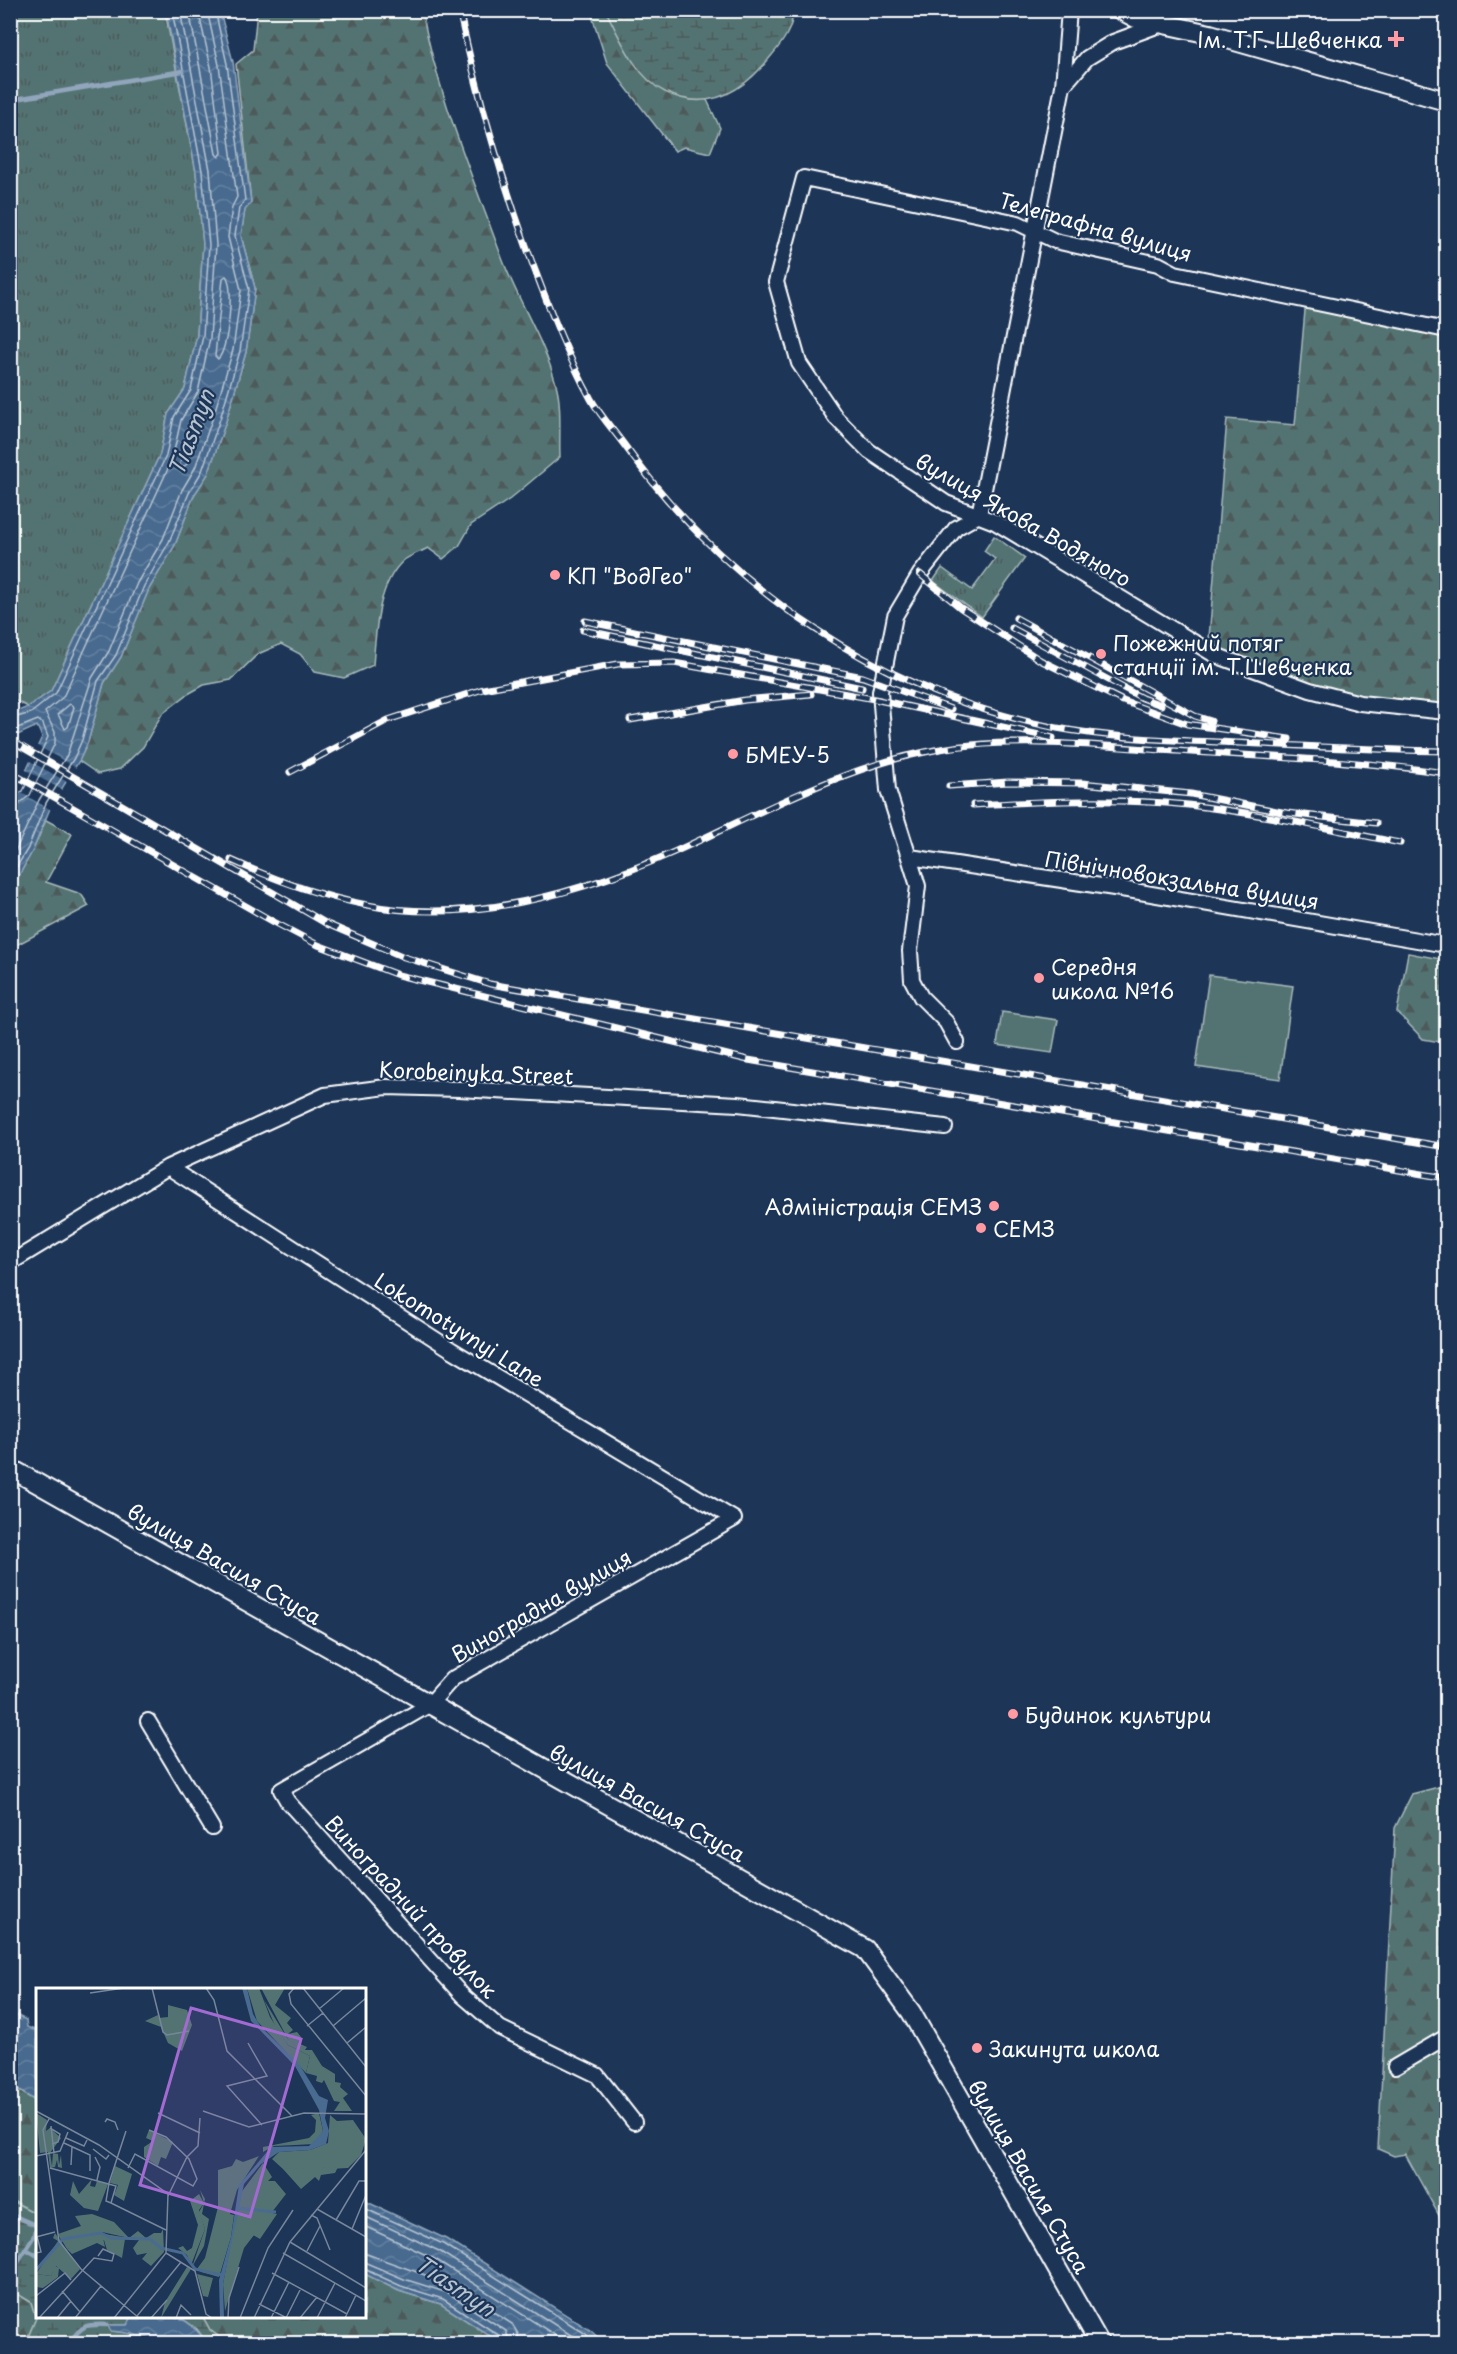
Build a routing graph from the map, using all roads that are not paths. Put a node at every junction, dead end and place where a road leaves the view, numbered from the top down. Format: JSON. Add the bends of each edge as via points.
{"nodes":[{"id":1,"x":1070,"y":10,"type":"edge"},
{"id":2,"x":1121,"y":10,"type":"edge"},
{"id":3,"x":1162,"y":24,"type":"junction"},
{"id":4,"x":1063,"y":87,"type":"junction"},
{"id":5,"x":1446,"y":100,"type":"edge"},
{"id":6,"x":804,"y":178,"type":"joint"},
{"id":7,"x":1036,"y":232,"type":"junction"},
{"id":8,"x":1446,"y":330,"type":"edge"},
{"id":9,"x":979,"y":515,"type":"junction"},
{"id":10,"x":1446,"y":712,"type":"edge"},
{"id":11,"x":910,"y":857,"type":"junction"},
{"id":12,"x":1446,"y":945,"type":"edge"},
{"id":13,"x":957,"y":1042,"type":"dead end"},
{"id":14,"x":945,"y":1127,"type":"dead end"},
{"id":15,"x":168,"y":1167,"type":"junction"},
{"id":16,"x":10,"y":1263,"type":"edge"},
{"id":17,"x":10,"y":1468,"type":"edge"},
{"id":18,"x":734,"y":1519,"type":"joint"},
{"id":19,"x":429,"y":1705,"type":"junction"},
{"id":20,"x":148,"y":1721,"type":"dead end"},
{"id":21,"x":281,"y":1790,"type":"joint"},
{"id":22,"x":212,"y":1828,"type":"dead end"},
{"id":23,"x":1446,"y":2037,"type":"edge"},
{"id":24,"x":1395,"y":2067,"type":"dead end"},
{"id":25,"x":634,"y":2122,"type":"dead end"},
{"id":26,"x":1100,"y":2343,"type":"edge"}],
"edges":[{"from":1,"to":4,"type":"street"},
{"from":2,"to":3,"type":"street"},
{"from":3,"to":4,"type":"street","via":[[1113,42],[1087,58]]},
{"from":3,"to":5,"type":"street"},
{"from":4,"to":7,"type":"street"},
{"from":6,"to":7,"type":"street","name":"Телеграфна вулиця","via":[[1018,223]]},
{"from":6,"to":9,"type":"street","name":"вулиця Якова Водяного","via":[[776,282],[799,363],[836,418],[869,451],[946,503]]},
{"from":7,"to":8,"type":"street","name":"Телеграфна вулиця","via":[[1055,241],[1158,264],[1175,273]]},
{"from":7,"to":9,"type":"street"},
{"from":9,"to":10,"type":"street","name":"вулиця Якова Водяного","via":[[1215,655],[1310,690],[1360,703]]},
{"from":9,"to":11,"type":"street","via":[[956,528],[920,574],[892,625],[880,692],[884,762],[899,833]]},
{"from":11,"to":12,"type":"street","name":"Північновокзальна вулиця"},
{"from":11,"to":13,"type":"street","via":[[918,886],[910,951],[912,980]]},
{"from":14,"to":15,"type":"street","name":"Korobeinyka Street","via":[[738,1104],[386,1087],[325,1095]]},
{"from":15,"to":16,"type":"street","name":"Korobeinyka Street"},
{"from":15,"to":18,"type":"street","name":"Lokomotyvnyi Lane","via":[[452,1350]]},
{"from":17,"to":19,"type":"street","name":"вулиця Василя Стуса"},
{"from":18,"to":19,"type":"street","name":"Виноградна вулиця","via":[[452,1679]]},
{"from":19,"to":21,"type":"street","name":"Виноградна вулиця"},
{"from":19,"to":26,"type":"street","name":"вулиця Василя Стуса","via":[[865,1949],[911,2012]]},
{"from":20,"to":22,"type":"street"},
{"from":21,"to":25,"type":"street","name":"Виноградний провулок","via":[[462,1996],[500,2028],[597,2074]]},
{"from":23,"to":24,"type":"street"}]}
